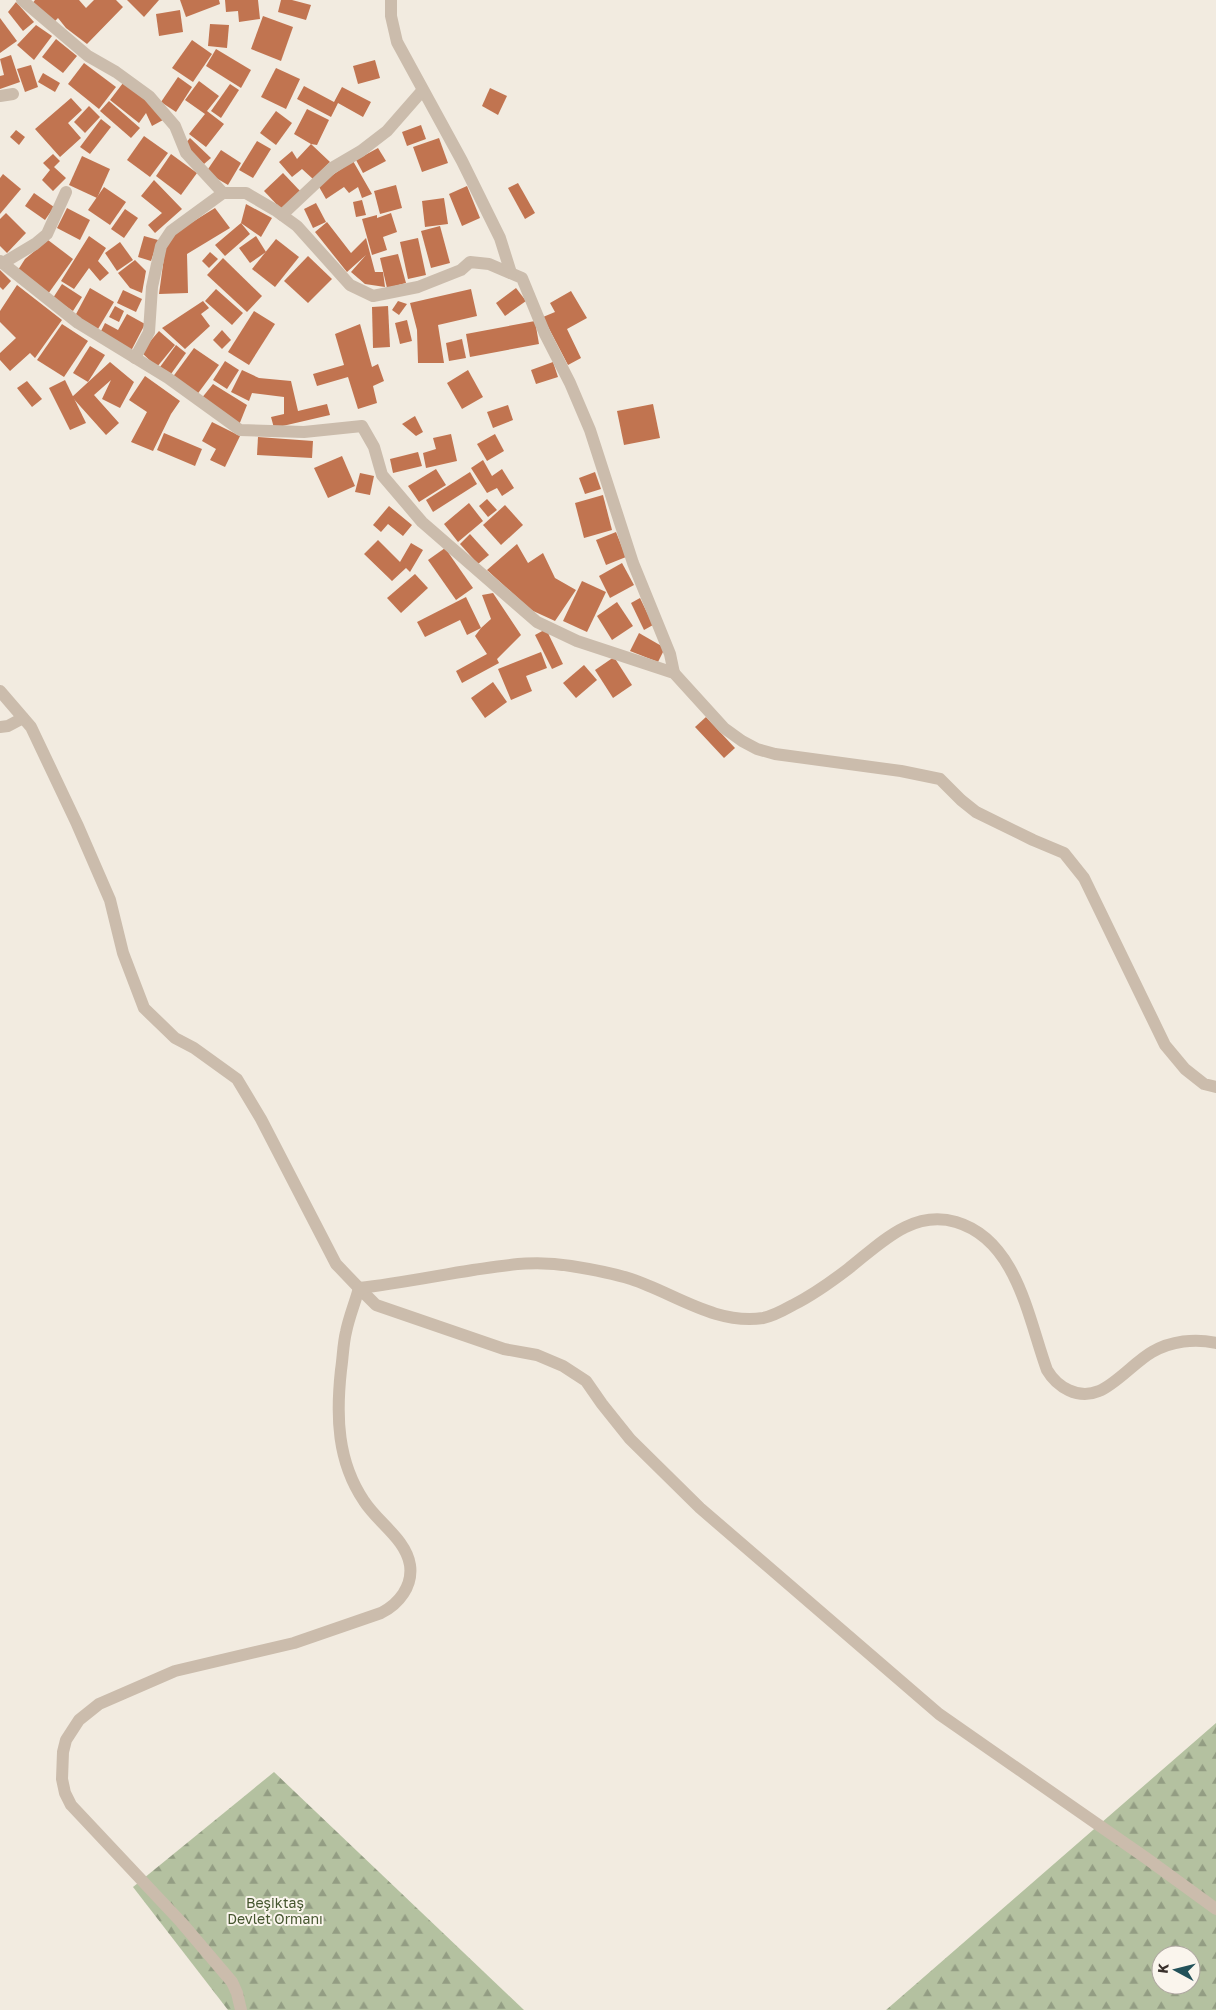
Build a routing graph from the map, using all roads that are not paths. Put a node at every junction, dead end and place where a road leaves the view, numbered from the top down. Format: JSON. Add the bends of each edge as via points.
{"nodes":[{"id":1,"x":22,"y":0,"type":"edge"},
{"id":2,"x":391,"y":0,"type":"edge"},
{"id":3,"x":422,"y":91,"type":"junction"},
{"id":4,"x":66,"y":192,"type":"dead end"},
{"id":5,"x":223,"y":193,"type":"junction"},
{"id":6,"x":282,"y":215,"type":"junction"},
{"id":7,"x":1,"y":262,"type":"edge"},
{"id":8,"x":511,"y":273,"type":"junction"},
{"id":9,"x":135,"y":358,"type":"junction"},
{"id":10,"x":674,"y":673,"type":"junction"},
{"id":11,"x":0,"y":691,"type":"edge"},
{"id":12,"x":23,"y":718,"type":"junction"},
{"id":13,"x":0,"y":726,"type":"edge"},
{"id":14,"x":1216,"y":1087,"type":"edge"},
{"id":15,"x":359,"y":1288,"type":"junction"},
{"id":16,"x":1216,"y":1343,"type":"edge"},
{"id":17,"x":1216,"y":1909,"type":"edge"},
{"id":18,"x":241,"y":2010,"type":"edge"}],
"edges":[{"from":1,"to":5,"type":"street","via":[[88,56],[149,96],[175,126],[186,153]]},
{"from":2,"to":3,"type":"street","via":[[397,42]]},
{"from":3,"to":6,"type":"street","via":[[387,131],[332,168]]},
{"from":3,"to":8,"type":"street","via":[[496,230]]},
{"from":4,"to":7,"type":"street","via":[[47,234]]},
{"from":5,"to":6,"type":"street","via":[[246,193]]},
{"from":5,"to":9,"type":"street","via":[[171,231],[161,246],[152,287],[149,332]]},
{"from":6,"to":8,"type":"street","via":[[304,233],[350,285],[373,296],[418,287],[461,270],[470,262],[489,264]]},
{"from":7,"to":9,"type":"street","via":[[78,323]]},
{"from":8,"to":10,"type":"street","via":[[522,278],[590,430],[633,563],[670,654]]},
{"from":9,"to":10,"type":"street","via":[[240,430],[304,432],[362,426],[374,447],[382,475],[422,522],[537,622],[577,641]]},
{"from":10,"to":14,"type":"street","via":[[724,728],[757,749],[940,780],[976,812],[1064,852],[1084,878],[1165,1045],[1204,1084]]},
{"from":11,"to":12,"type":"street"},
{"from":12,"to":13,"type":"street","via":[[8,726]]},
{"from":12,"to":15,"type":"street","via":[[31,727],[110,900],[124,953],[144,1008],[176,1038],[237,1079],[336,1264]]},
{"from":15,"to":16,"type":"street","via":[[527,1262],[570,1266],[630,1279],[720,1314],[735,1318],[763,1318],[775,1315],[818,1290],[903,1227],[941,1220],[968,1226],[992,1244],[1001,1256],[1021,1289],[1046,1370],[1066,1389],[1083,1394],[1101,1391],[1163,1347],[1187,1341]]},
{"from":15,"to":17,"type":"street","via":[[376,1305],[504,1349],[537,1355],[563,1366],[586,1382],[630,1439],[700,1508],[939,1714]]},
{"from":15,"to":18,"type":"street","via":[[345,1333],[339,1431],[354,1484],[369,1509],[396,1537],[408,1556],[410,1577],[403,1596],[381,1613],[294,1643],[175,1672],[99,1704],[79,1720],[62,1752],[62,1779],[71,1805],[181,1922],[232,1982]]}]}
